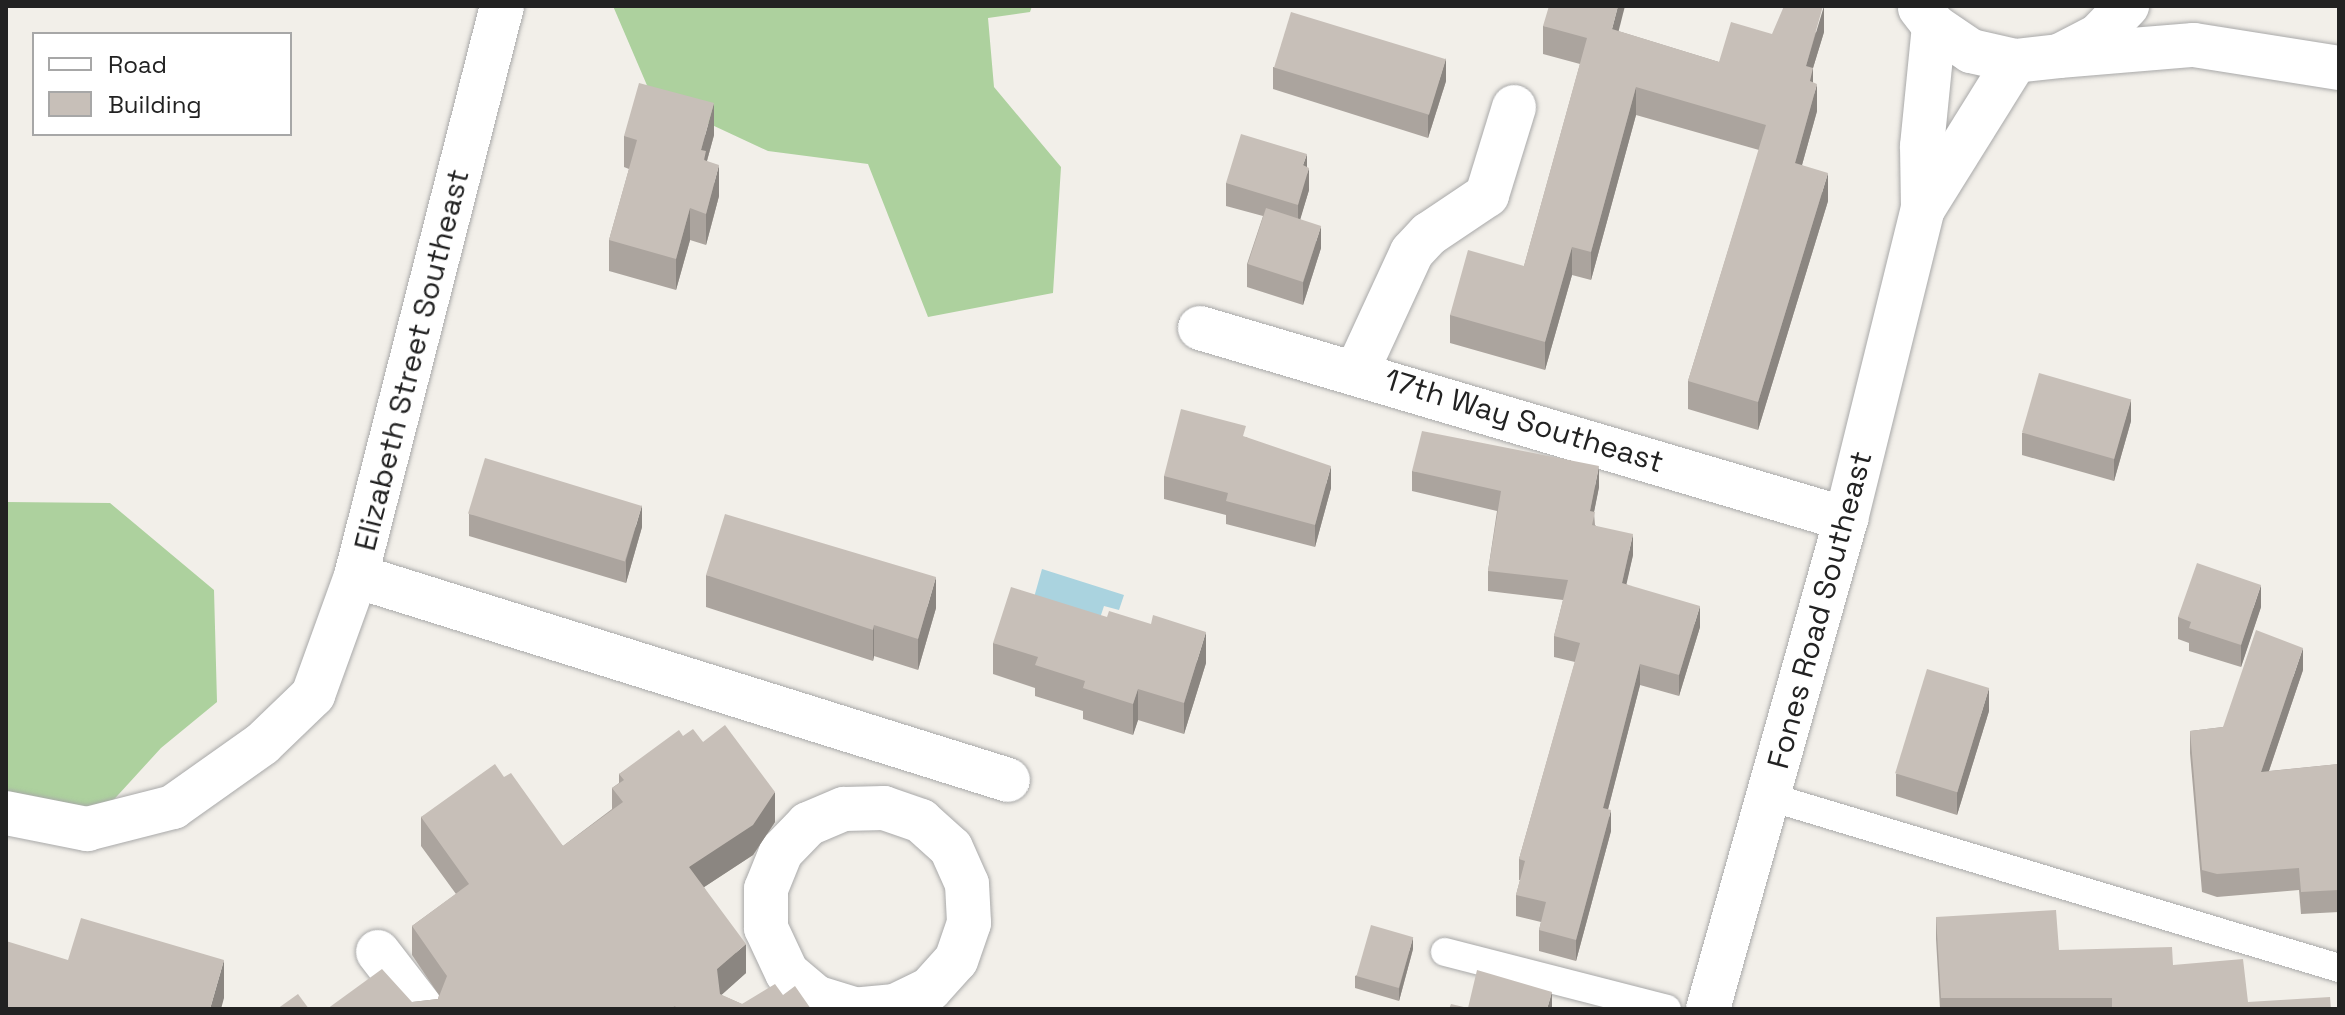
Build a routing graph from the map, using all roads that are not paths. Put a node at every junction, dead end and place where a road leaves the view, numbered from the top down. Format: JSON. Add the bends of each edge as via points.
{"nodes":[{"id":1,"x":502,"y":6,"type":"edge"},
{"id":2,"x":2127,"y":6,"type":"edge"},
{"id":3,"x":1927,"y":16,"type":"edge"},
{"id":4,"x":2059,"y":56,"type":"junction"},
{"id":5,"x":2015,"y":61,"type":"junction"},
{"id":6,"x":2339,"y":68,"type":"edge"},
{"id":7,"x":1514,"y":107,"type":"dead end"},
{"id":8,"x":1923,"y":209,"type":"junction"},
{"id":9,"x":1200,"y":328,"type":"dead end"},
{"id":10,"x":1357,"y":371,"type":"junction"},
{"id":11,"x":1846,"y":519,"type":"junction"},
{"id":12,"x":356,"y":576,"type":"junction"},
{"id":13,"x":1008,"y":780,"type":"dead end"},
{"id":14,"x":1770,"y":797,"type":"junction"},
{"id":15,"x":6,"y":813,"type":"edge"},
{"id":16,"x":378,"y":952,"type":"dead end"},
{"id":17,"x":1445,"y":952,"type":"dead end"},
{"id":18,"x":2339,"y":968,"type":"edge"},
{"id":19,"x":787,"y":973,"type":"junction"},
{"id":20,"x":752,"y":1000,"type":"edge"},
{"id":21,"x":422,"y":1009,"type":"edge"},
{"id":22,"x":857,"y":1009,"type":"edge"},
{"id":23,"x":1667,"y":1009,"type":"edge"},
{"id":24,"x":1708,"y":1009,"type":"edge"}],
"edges":[{"from":1,"to":12,"type":"street","name":"Elizabeth Street Southeast"},
{"from":2,"to":4,"type":"street","via":[[2098,36]]},
{"from":3,"to":5,"type":"street","via":[[1971,51]]},
{"from":3,"to":8,"type":"street","name":"Fones Road Southeast"},
{"from":4,"to":5,"type":"street"},
{"from":4,"to":6,"type":"street","via":[[2194,45]]},
{"from":5,"to":8,"type":"street","name":"Fones Road Southeast"},
{"from":7,"to":10,"type":"street","via":[[1487,195],[1429,234],[1412,252]]},
{"from":8,"to":11,"type":"street","name":"Fones Road Southeast"},
{"from":9,"to":10,"type":"street","name":"17th Way Southeast"},
{"from":10,"to":11,"type":"street","name":"17th Way Southeast"},
{"from":11,"to":14,"type":"street","name":"Fones Road Southeast"},
{"from":12,"to":13,"type":"street"},
{"from":12,"to":15,"type":"street","name":"Elizabeth Street Southeast","via":[[313,695],[262,744],[173,807],[87,829]]},
{"from":14,"to":18,"type":"lane"},
{"from":14,"to":24,"type":"street","name":"Fones Road Southeast"},
{"from":16,"to":21,"type":"street"},
{"from":17,"to":23,"type":"lane"},
{"from":19,"to":20,"type":"street"},
{"from":19,"to":22,"type":"street","via":[[817,998]]},
{"from":19,"to":22,"type":"street","via":[[766,928],[766,889],[781,852],[808,824],[844,809],[884,808],[921,821],[956,860],[967,884],[969,923],[956,960],[930,989],[895,1006]]}]}
